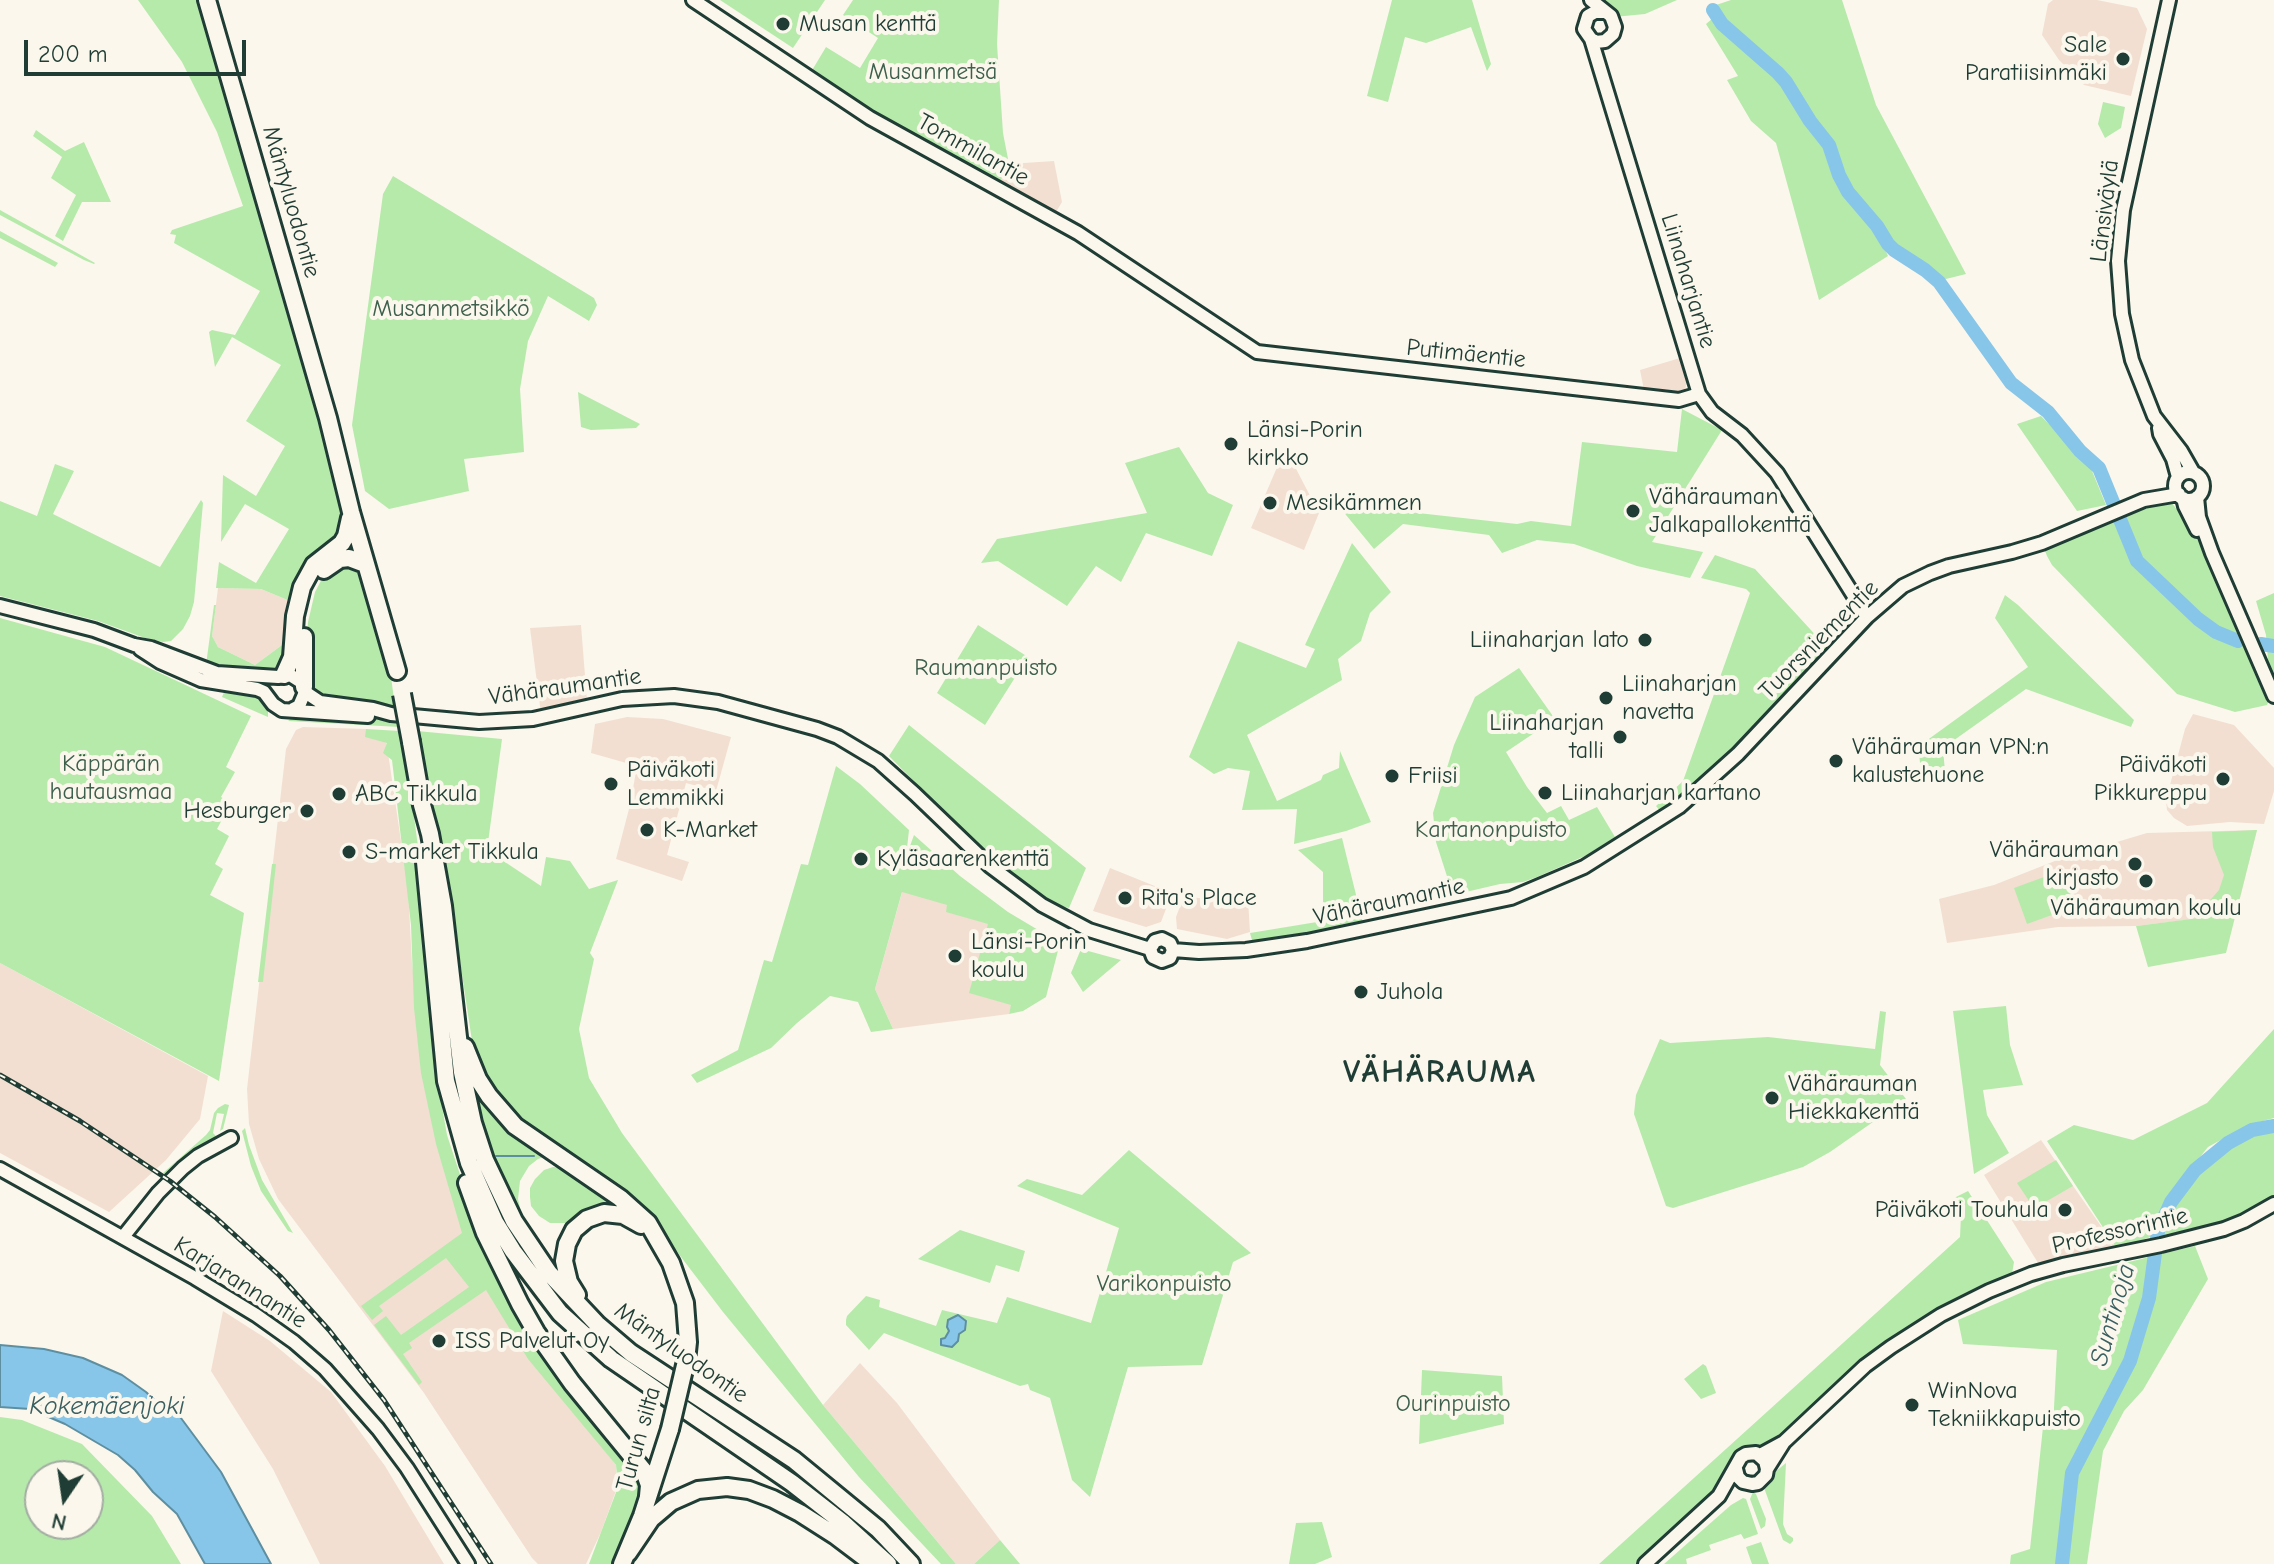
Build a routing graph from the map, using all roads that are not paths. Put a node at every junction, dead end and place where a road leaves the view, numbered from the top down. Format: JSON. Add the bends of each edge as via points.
{"nodes":[{"id":1,"x":207,"y":0,"type":"edge"},
{"id":2,"x":693,"y":0,"type":"edge"},
{"id":3,"x":1585,"y":0,"type":"edge"},
{"id":4,"x":1591,"y":0,"type":"edge"},
{"id":5,"x":2169,"y":0,"type":"edge"},
{"id":6,"x":1604,"y":12,"type":"junction"},
{"id":7,"x":1588,"y":16,"type":"junction"},
{"id":8,"x":1591,"y":39,"type":"junction"},
{"id":9,"x":1605,"y":41,"type":"junction"},
{"id":10,"x":1601,"y":75,"type":"junction"},
{"id":11,"x":1232,"y":336,"type":"joint"},
{"id":12,"x":1699,"y":394,"type":"junction"},
{"id":13,"x":328,"y":418,"type":"junction"},
{"id":14,"x":2159,"y":425,"type":"junction"},
{"id":15,"x":2193,"y":472,"type":"junction"},
{"id":16,"x":2182,"y":490,"type":"junction"},
{"id":17,"x":351,"y":512,"type":"junction"},
{"id":18,"x":365,"y":564,"type":"junction"},
{"id":19,"x":0,"y":606,"type":"edge"},
{"id":20,"x":1867,"y":617,"type":"junction"},
{"id":21,"x":134,"y":645,"type":"junction"},
{"id":22,"x":397,"y":671,"type":"junction"},
{"id":23,"x":281,"y":676,"type":"junction"},
{"id":24,"x":304,"y":690,"type":"junction"},
{"id":25,"x":2274,"y":696,"type":"edge"},
{"id":26,"x":270,"y":698,"type":"junction"},
{"id":27,"x":293,"y":709,"type":"junction"},
{"id":28,"x":391,"y":714,"type":"junction"},
{"id":29,"x":422,"y":805,"type":"junction"},
{"id":30,"x":1605,"y":855,"type":"joint"},
{"id":31,"x":455,"y":1015,"type":"junction"},
{"id":32,"x":446,"y":1081,"type":"junction"},
{"id":33,"x":231,"y":1138,"type":"dead end"},
{"id":34,"x":0,"y":1169,"type":"edge"},
{"id":35,"x":2274,"y":1204,"type":"edge"},
{"id":36,"x":655,"y":1236,"type":"junction"},
{"id":37,"x":123,"y":1237,"type":"junction"},
{"id":38,"x":591,"y":1318,"type":"junction"},
{"id":39,"x":1784,"y":1442,"type":"junction"},
{"id":40,"x":1760,"y":1455,"type":"junction"},
{"id":41,"x":1736,"y":1469,"type":"junction"},
{"id":42,"x":1767,"y":1469,"type":"junction"},
{"id":43,"x":1743,"y":1482,"type":"junction"},
{"id":44,"x":648,"y":1496,"type":"junction"},
{"id":45,"x":1719,"y":1496,"type":"junction"},
{"id":46,"x":625,"y":1559,"type":"edge"},
{"id":47,"x":468,"y":1564,"type":"edge"},
{"id":48,"x":873,"y":1564,"type":"edge"},
{"id":49,"x":888,"y":1564,"type":"edge"},
{"id":50,"x":911,"y":1564,"type":"edge"},
{"id":51,"x":1645,"y":1564,"type":"edge"}],
"edges":[{"from":1,"to":13,"type":"highway","name":"Mäntyluodontie"},
{"from":2,"to":11,"type":"main road","name":"Tommilantie","via":[[870,118],[1078,233]]},
{"from":3,"to":7,"type":"main road"},
{"from":4,"to":6,"type":"main road"},
{"from":5,"to":14,"type":"main road","name":"Länsiväylä","via":[[2123,210],[2118,261],[2132,360]]},
{"from":6,"to":7,"type":"main road"},
{"from":6,"to":9,"type":"main road","via":[[1615,27]]},
{"from":7,"to":8,"type":"main road","via":[[1584,29]]},
{"from":8,"to":9,"type":"main road"},
{"from":8,"to":10,"type":"main road","name":"Liinaharjantie"},
{"from":9,"to":10,"type":"main road","name":"Liinaharjantie"},
{"from":10,"to":12,"type":"main road","name":"Liinaharjantie"},
{"from":11,"to":12,"type":"main road","name":"Putimäentie","via":[[1257,352],[1301,358],[1679,400]]},
{"from":12,"to":20,"type":"main road","name":"Liinaharjantie","via":[[1777,473]]},
{"from":13,"to":17,"type":"highway","name":"Mäntyluodontie"},
{"from":13,"to":22,"type":"highway","name":"Mäntyluodontie","via":[[375,569]]},
{"from":14,"to":15,"type":"main road","name":"Länsiväylä"},
{"from":14,"to":16,"type":"main road","name":"Länsiväylä"},
{"from":15,"to":16,"type":"main road","name":"Tuorsniementie","via":[[2184,473]]},
{"from":15,"to":16,"type":"main road","via":[[2203,482],[2202,491]]},
{"from":16,"to":20,"type":"main road","name":"Tuorsniementie","via":[[2125,507],[2042,543],[1930,573],[1903,586]]},
{"from":16,"to":25,"type":"main road","name":"Länsiväylä","via":[[2199,517]]},
{"from":17,"to":18,"type":"highway","name":"Mäntyluodontie"},
{"from":17,"to":23,"type":"highway","via":[[342,543],[314,565],[302,587],[292,657]]},
{"from":18,"to":22,"type":"highway","name":"Mäntyluodontie"},
{"from":18,"to":24,"type":"highway","via":[[340,559],[314,585],[304,632]]},
{"from":19,"to":21,"type":"main road"},
{"from":20,"to":30,"type":"main road","name":"Tuorsniementie","via":[[1726,765],[1679,807]]},
{"from":21,"to":23,"type":"main road","via":[[217,673]]},
{"from":21,"to":26,"type":"main road","via":[[201,680],[257,689]]},
{"from":22,"to":29,"type":"highway","name":"Mäntyluodontie","bridge":true},
{"from":23,"to":24,"type":"main road","via":[[296,678]]},
{"from":23,"to":26,"type":"main road","via":[[270,686]]},
{"from":24,"to":27,"type":"main road"},
{"from":24,"to":28,"type":"main road","name":"Vähäraumantie","via":[[320,702]]},
{"from":26,"to":27,"type":"main road","via":[[277,708]]},
{"from":27,"to":28,"type":"main road","name":"Vähäraumantie"},
{"from":28,"to":30,"type":"main road","name":"Vähäraumantie","via":[[505,722],[639,696],[674,696],[718,702],[817,729],[885,766],[990,866],[1042,905],[1089,930],[1150,949],[1162,961],[1173,950],[1269,947],[1468,909],[1511,898]]},
{"from":29,"to":31,"type":"highway","name":"Mäntyluodontie","via":[[443,906]]},
{"from":29,"to":32,"type":"highway","name":"Mäntyluodontie"},
{"from":31,"to":36,"type":"highway","name":"Turun silta","via":[[478,1079],[501,1111],[620,1198]]},
{"from":31,"to":38,"type":"highway","name":"Mäntyluodontie","via":[[473,1123],[498,1191],[549,1273]]},
{"from":32,"to":44,"type":"highway","via":[[460,1164],[499,1265],[556,1361],[644,1471]]},
{"from":32,"to":49,"type":"highway","name":"Mäntyluodontie","via":[[486,1204],[513,1251],[560,1313],[611,1359],[792,1483]]},
{"from":33,"to":37,"type":"main road","via":[[183,1168]]},
{"from":34,"to":37,"type":"main road","name":"Karjarannantie"},
{"from":35,"to":39,"type":"main road","name":"Professorintie","via":[[2224,1229],[2031,1274],[1989,1291],[1917,1329],[1865,1366]]},
{"from":36,"to":38,"type":"highway","via":[[633,1219],[614,1213],[587,1219],[574,1230],[564,1261],[569,1282]]},
{"from":36,"to":44,"type":"highway","name":"Turun silta","bridge":true,"via":[[685,1303],[688,1333],[670,1429]]},
{"from":37,"to":47,"type":"main road","name":"Karjarannantie","via":[[256,1315],[310,1354],[378,1429]]},
{"from":38,"to":50,"type":"highway","name":"Mäntyluodontie","via":[[631,1353],[794,1460],[878,1529]]},
{"from":39,"to":40,"type":"main road","name":"Professorintie"},
{"from":39,"to":42,"type":"main road","name":"Professorintie"},
{"from":40,"to":41,"type":"main road","via":[[1746,1454]]},
{"from":40,"to":42,"type":"main road"},
{"from":41,"to":43,"type":"main road"},
{"from":41,"to":45,"type":"main road"},
{"from":42,"to":43,"type":"main road","via":[[1758,1483]]},
{"from":43,"to":45,"type":"main road"},
{"from":44,"to":46,"type":"highway","name":"Turun silta"},
{"from":45,"to":51,"type":"main road"},
{"from":46,"to":48,"type":"highway","via":[[663,1508],[711,1487],[749,1490],[800,1513]]}]}
